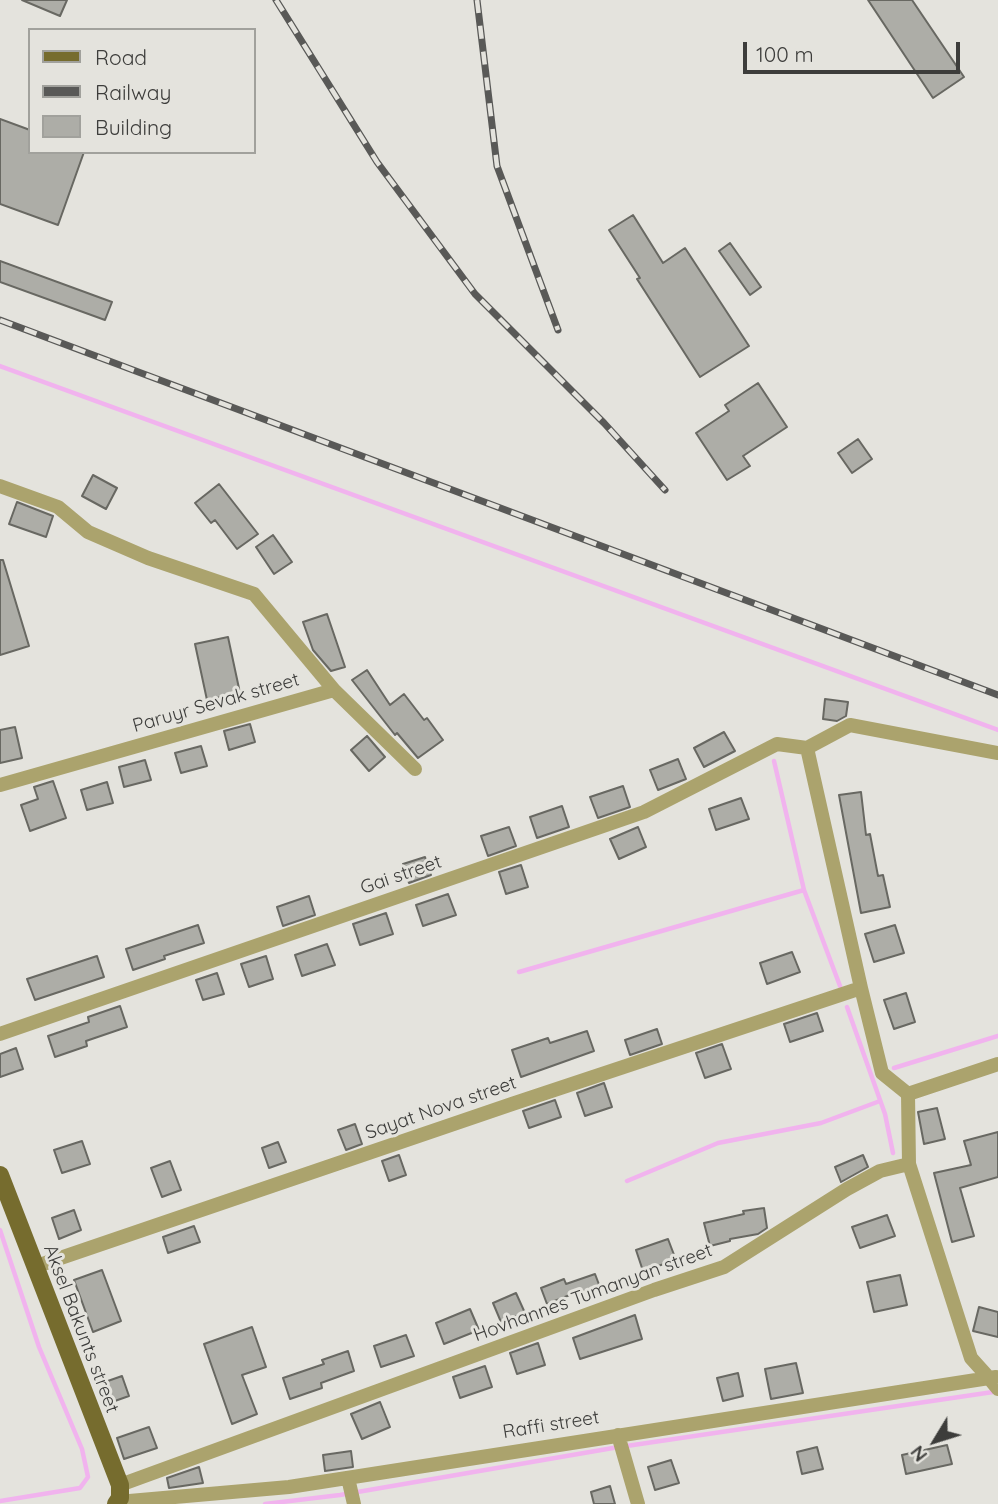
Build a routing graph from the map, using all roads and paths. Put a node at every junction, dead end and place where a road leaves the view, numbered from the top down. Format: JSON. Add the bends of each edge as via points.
{"nodes":[{"id":1,"x":0,"y":486,"type":"edge"},
{"id":2,"x":334,"y":690,"type":"junction"},
{"id":3,"x":807,"y":748,"type":"junction"},
{"id":4,"x":998,"y":753,"type":"edge"},
{"id":5,"x":415,"y":769,"type":"dead end"},
{"id":6,"x":0,"y":785,"type":"edge"},
{"id":7,"x":861,"y":988,"type":"junction"},
{"id":8,"x":0,"y":1034,"type":"edge"},
{"id":9,"x":998,"y":1063,"type":"edge"},
{"id":10,"x":908,"y":1094,"type":"junction"},
{"id":11,"x":909,"y":1164,"type":"junction"},
{"id":12,"x":0,"y":1175,"type":"edge"},
{"id":13,"x":34,"y":1267,"type":"junction"},
{"id":14,"x":995,"y":1381,"type":"edge"},
{"id":15,"x":620,"y":1443,"type":"junction"},
{"id":16,"x":348,"y":1478,"type":"junction"},
{"id":17,"x":119,"y":1497,"type":"edge"},
{"id":18,"x":354,"y":1503,"type":"edge"},
{"id":19,"x":638,"y":1504,"type":"edge"}],
"edges":[{"from":1,"to":2,"type":"street","via":[[58,507],[88,531],[148,558],[254,594]]},
{"from":2,"to":5,"type":"street"},
{"from":2,"to":6,"type":"street","name":"Paruyr Sevak street"},
{"from":3,"to":4,"type":"street","via":[[850,725]]},
{"from":3,"to":7,"type":"street"},
{"from":3,"to":8,"type":"street","name":"Gai street","via":[[777,744],[644,812]]},
{"from":7,"to":10,"type":"street","via":[[882,1073]]},
{"from":7,"to":13,"type":"street","name":"Sayat Nova street"},
{"from":9,"to":10,"type":"street"},
{"from":10,"to":11,"type":"street"},
{"from":11,"to":14,"type":"street","via":[[971,1358]]},
{"from":11,"to":17,"type":"street","name":"Hovhannes Tumanyan street","via":[[880,1171],[858,1183],[724,1267]]},
{"from":12,"to":13,"type":"main road","name":"Aksel Bakunts street"},
{"from":13,"to":17,"type":"main road","name":"Aksel Bakunts street"},
{"from":14,"to":15,"type":"street","name":"Raffi street"},
{"from":15,"to":16,"type":"street","name":"Raffi street"},
{"from":15,"to":19,"type":"street"},
{"from":16,"to":17,"type":"street","name":"Raffi street","via":[[289,1487]]},
{"from":16,"to":18,"type":"street"}]}
